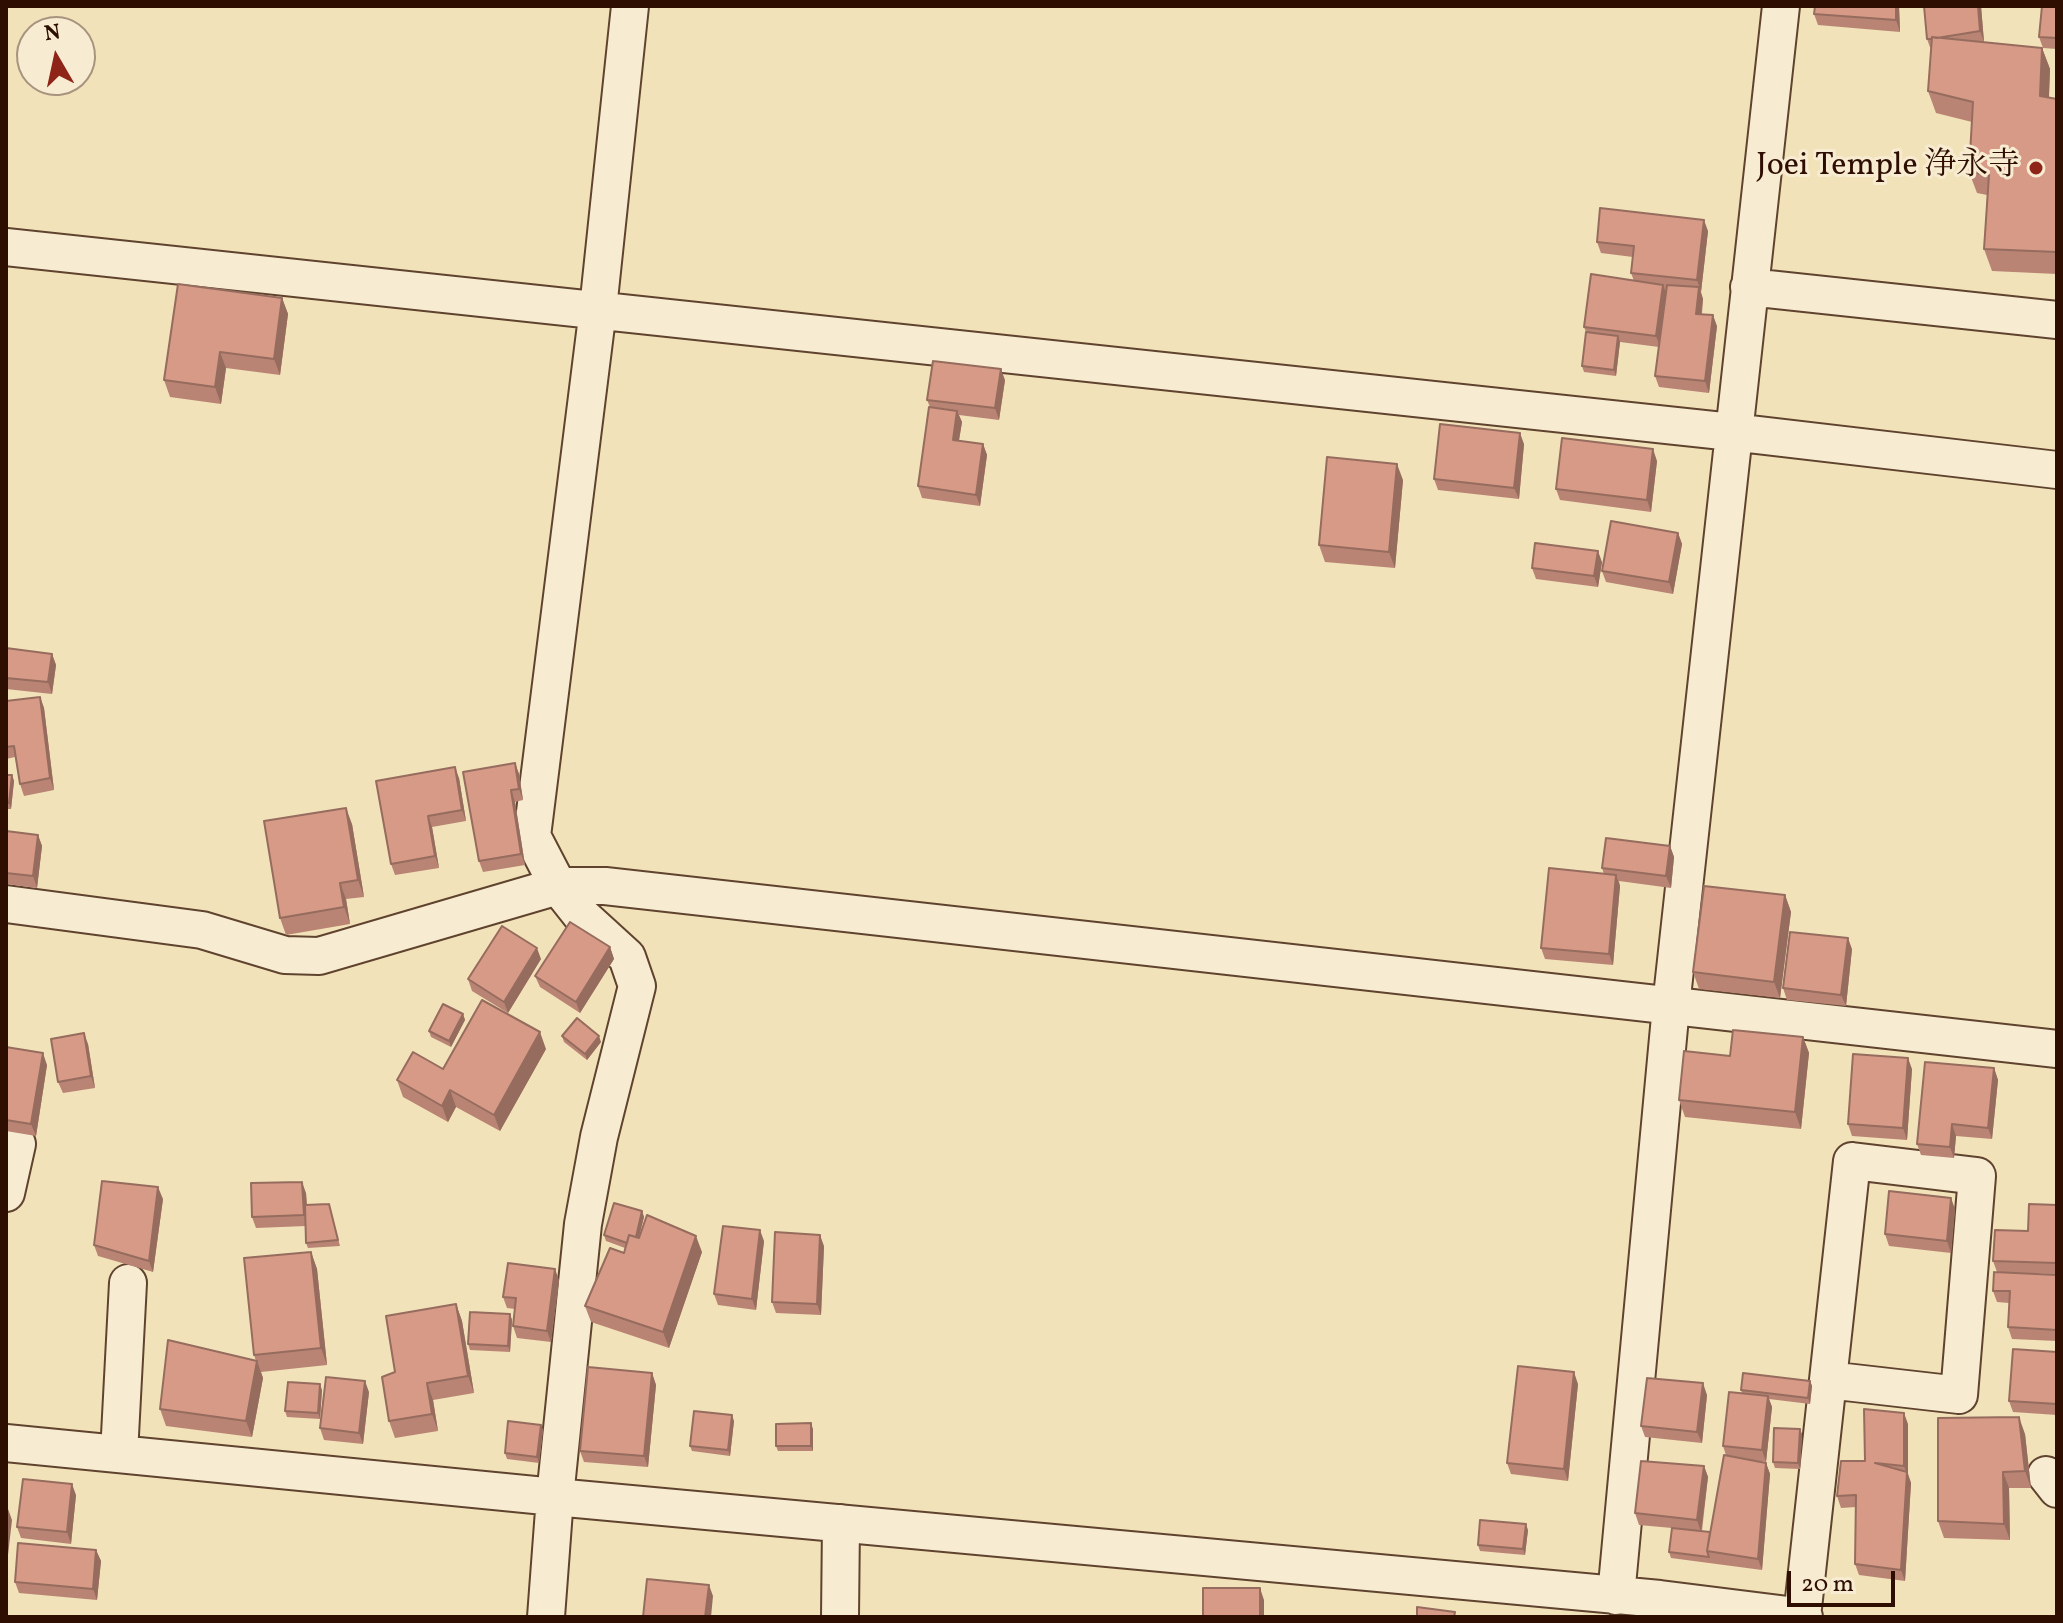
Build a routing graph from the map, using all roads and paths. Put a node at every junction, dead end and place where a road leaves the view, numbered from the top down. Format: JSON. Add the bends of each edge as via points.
{"nodes":[{"id":1,"x":630,"y":6,"type":"edge"},
{"id":2,"x":1781,"y":6,"type":"edge"},
{"id":3,"x":6,"y":247,"type":"edge"},
{"id":4,"x":1749,"y":287,"type":"junction"},
{"id":5,"x":598,"y":309,"type":"junction"},
{"id":6,"x":2057,"y":320,"type":"edge"},
{"id":7,"x":1732,"y":432,"type":"junction"},
{"id":8,"x":2057,"y":470,"type":"edge"},
{"id":9,"x":558,"y":886,"type":"junction"},
{"id":10,"x":6,"y":904,"type":"edge"},
{"id":11,"x":1671,"y":1006,"type":"junction"},
{"id":12,"x":2057,"y":1049,"type":"edge"},
{"id":13,"x":17,"y":1144,"type":"dead end"},
{"id":14,"x":6,"y":1193,"type":"edge"},
{"id":15,"x":128,"y":1283,"type":"dead end"},
{"id":16,"x":1828,"y":1380,"type":"junction"},
{"id":17,"x":6,"y":1443,"type":"edge"},
{"id":18,"x":119,"y":1454,"type":"junction"},
{"id":19,"x":555,"y":1497,"type":"junction"},
{"id":20,"x":841,"y":1523,"type":"junction"},
{"id":21,"x":1616,"y":1596,"type":"junction"},
{"id":22,"x":1659,"y":1608,"type":"edge"},
{"id":23,"x":546,"y":1617,"type":"edge"},
{"id":24,"x":840,"y":1617,"type":"edge"},
{"id":25,"x":1803,"y":1617,"type":"edge"}],
"edges":[{"from":1,"to":5,"type":"street"},
{"from":2,"to":4,"type":"street"},
{"from":3,"to":5,"type":"street"},
{"from":4,"to":6,"type":"street"},
{"from":4,"to":7,"type":"street"},
{"from":5,"to":7,"type":"street"},
{"from":5,"to":9,"type":"street","via":[[532,836]]},
{"from":7,"to":8,"type":"street"},
{"from":7,"to":11,"type":"street"},
{"from":9,"to":10,"type":"street","via":[[319,956],[285,955],[202,930]]},
{"from":9,"to":11,"type":"street","via":[[605,886]]},
{"from":9,"to":19,"type":"street","via":[[627,957],[637,986],[583,1224]]},
{"from":11,"to":12,"type":"street"},
{"from":11,"to":21,"type":"street"},
{"from":13,"to":14,"type":"street"},
{"from":15,"to":18,"type":"street"},
{"from":16,"to":16,"type":"street","via":[[1852,1161],[1977,1176],[1959,1395]]},
{"from":16,"to":25,"type":"street"},
{"from":17,"to":18,"type":"street"},
{"from":18,"to":19,"type":"street"},
{"from":19,"to":20,"type":"street"},
{"from":19,"to":23,"type":"street"},
{"from":20,"to":21,"type":"street"},
{"from":20,"to":24,"type":"street"},
{"from":21,"to":22,"type":"street"},
{"from":22,"to":25,"type":"street"}]}
